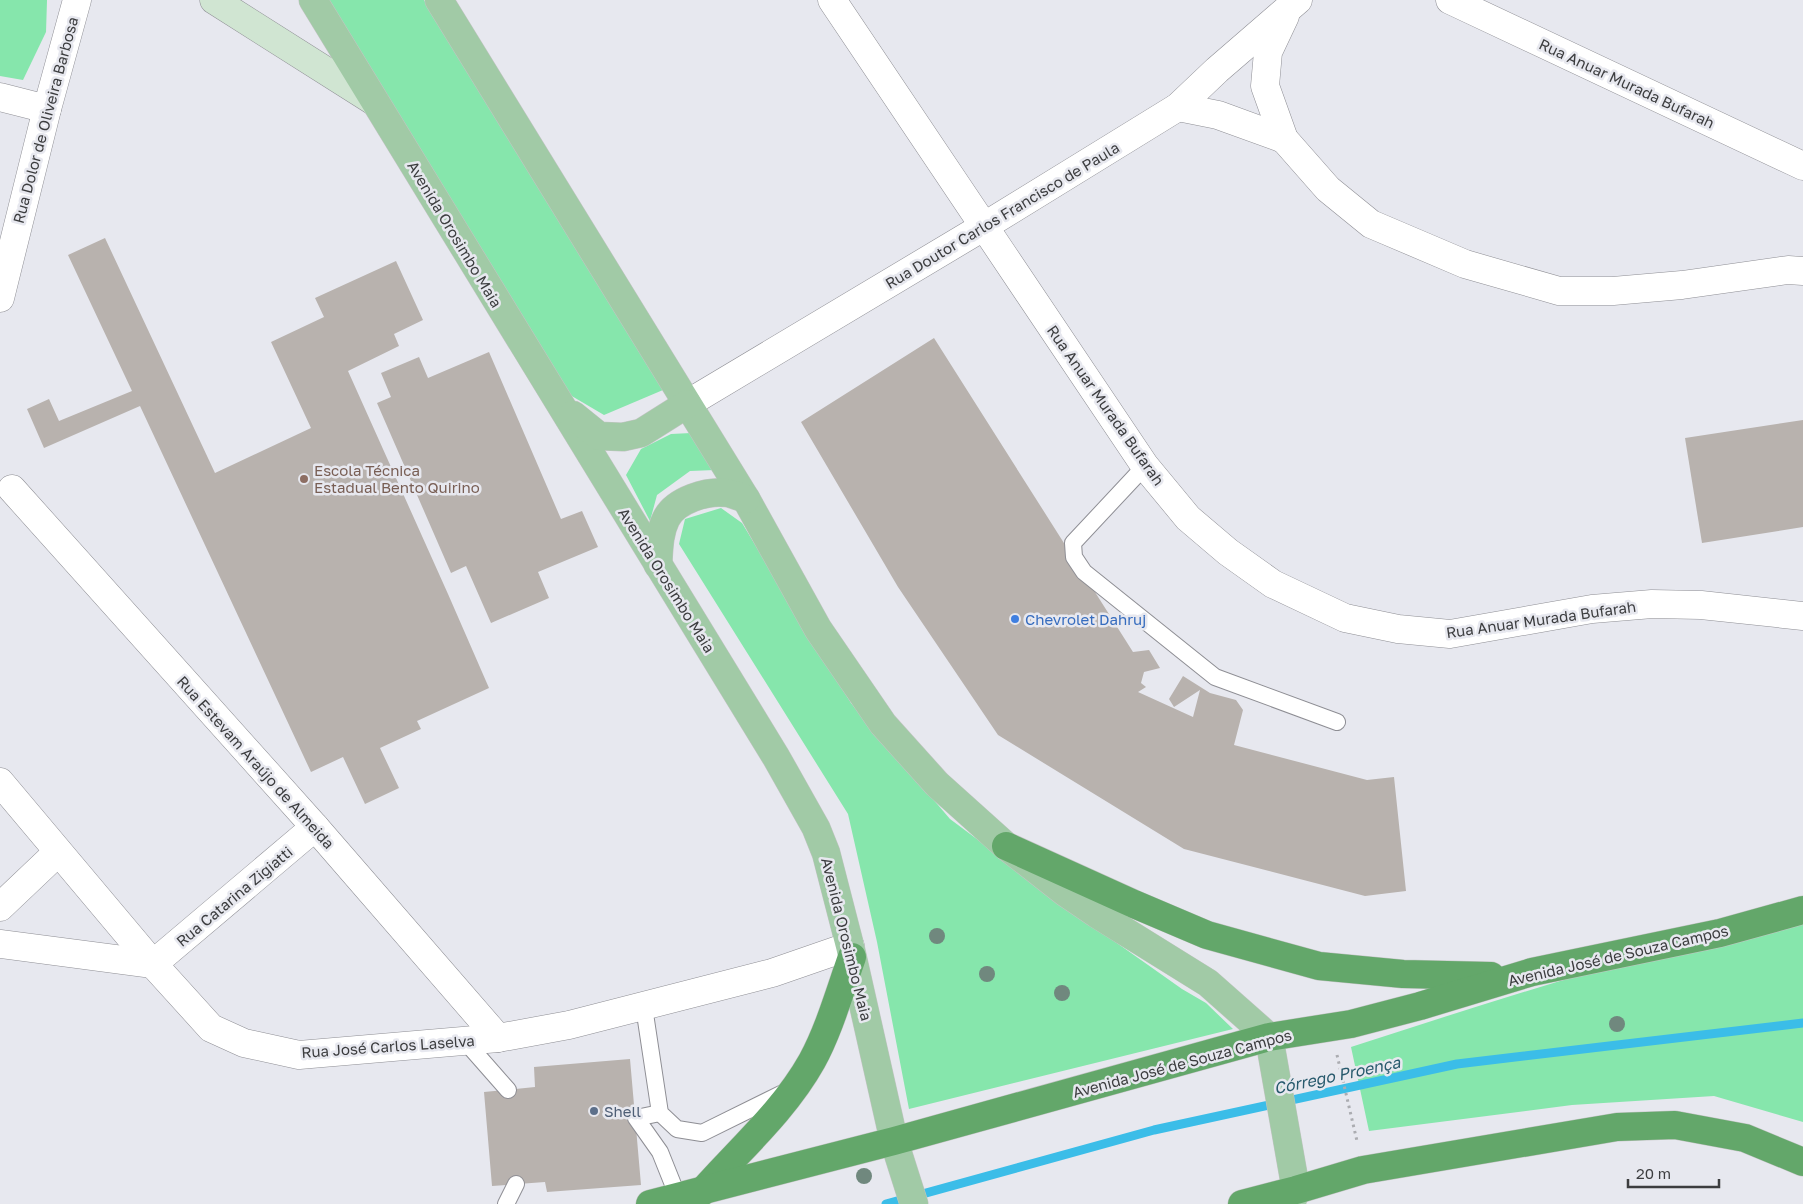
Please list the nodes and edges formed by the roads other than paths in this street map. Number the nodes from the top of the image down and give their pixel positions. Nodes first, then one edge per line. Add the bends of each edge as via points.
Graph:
1 (77, 0) edge
2 (214, 0) edge
3 (313, 0) edge
4 (439, 0) edge
5 (832, 0) edge
6 (1450, 0) edge
7 (1293, 4) edge
8 (0, 97) edge
9 (375, 102) junction
10 (1178, 108) junction
11 (47, 109) junction
12 (1284, 139) junction
13 (1803, 166) edge
14 (984, 227) junction
15 (1803, 271) edge
16 (1, 286) edge
17 (558, 403) junction
18 (687, 404) junction
19 (1145, 466) junction
20 (4, 488) edge
21 (746, 499) junction
22 (658, 564) junction
23 (1803, 616) edge
24 (1337, 722) dead end
25 (0, 782) edge
26 (315, 827) junction
27 (1006, 846) junction
28 (58, 852) junction
29 (0, 907) edge
30 (1803, 910) edge
31 (0, 944) edge
32 (851, 952) junction
33 (153, 964) junction
34 (1532, 972) junction
35 (644, 1006) junction
36 (1269, 1037) junction
37 (498, 1038) junction
38 (464, 1040) junction
39 (796, 1087) junction
40 (508, 1090) dead end
41 (660, 1113) junction
42 (897, 1152) junction
43 (1803, 1162) edge
44 (516, 1184) dead end
45 (690, 1194) junction
46 (1294, 1197) edge
47 (506, 1204) edge
48 (650, 1204) edge
49 (914, 1204) edge
50 (1242, 1204) edge

1 - 11 street, Rua Dolor de Oliveira Barbosa
2 - 9 street
3 - 9 main road, Avenida Orosimbo Maia
4 - 18 main road
5 - 14 street, Rua Anuar Murada Bufarah
6 - 13 street, Rua Anuar Murada Bufarah
7 - 10 street, Rua Doutor Carlos Francisco de Paula
7 - 12 street via 1268,52 1265,86
8 - 11 street
9 - 17 main road, Avenida Orosimbo Maia
10 - 12 street via 1218,115
10 - 14 street, Rua Doutor Carlos Francisco de Paula
11 - 16 street, Rua Dolor de Oliveira Barbosa
12 - 15 street via 1328,189 1371,224 1465,264 1559,291 1613,291 1788,270
14 - 18 street, Rua Doutor Carlos Francisco de Paula
14 - 19 street, Rua Anuar Murada Bufarah
17 - 18 main road via 599,436 623,437 641,432
17 - 22 main road, Avenida Orosimbo Maia
18 - 21 main road
19 - 23 street, Rua Anuar Murada Bufarah via 1188,518 1228,552 1273,584 1345,618 1450,634 1592,609 1652,604 1701,605
19 - 24 lane via 1073,543 1074,557 1084,572 1215,677
20 - 26 street, Rua Estevam Araújo de Almeida
21 - 22 main road via 715,493 694,496 679,505 667,517 659,539
21 - 27 main road via 818,629 883,724 937,784
22 - 32 main road, Avenida Orosimbo Maia via 816,828 826,853
25 - 28 street, Rua José Carlos Laselva
26 - 33 street, Rua Catarina Zigiatti
26 - 37 street, Rua Estevam Araújo de Almeida
27 - 34 highway via 1207,935 1319,966 1403,974 1480,976
27 - 36 main road via 1081,903 1208,983
28 - 29 street
28 - 33 street, Rua José Carlos Laselva
30 - 34 highway, Avenida José de Souza Campos via 1720,933
31 - 33 street
32 - 35 street, Rua José Carlos Laselva
32 - 39 highway via 813,1060
32 - 42 main road, Avenida Orosimbo Maia
33 - 38 street, Rua José Carlos Laselva via 211,1028 244,1043 299,1055
34 - 36 highway, Avenida José de Souza Campos via 1420,1006 1331,1027
35 - 37 street, Rua José Carlos Laselva via 569,1025
35 - 41 lane
36 - 42 highway, Avenida José de Souza Campos
36 - 46 main road
37 - 38 street, Rua José Carlos Laselva
38 - 40 lane
39 - 41 lane via 702,1133 677,1129
39 - 45 highway via 770,1120
41 - 45 lane via 636,1118
42 - 45 highway, Avenida José de Souza Campos
42 - 49 main road, Avenida Orosimbo Maia
43 - 46 highway via 1745,1138 1675,1125 1617,1127 1363,1170
44 - 47 lane
45 - 48 highway, Avenida José de Souza Campos
46 - 50 highway

